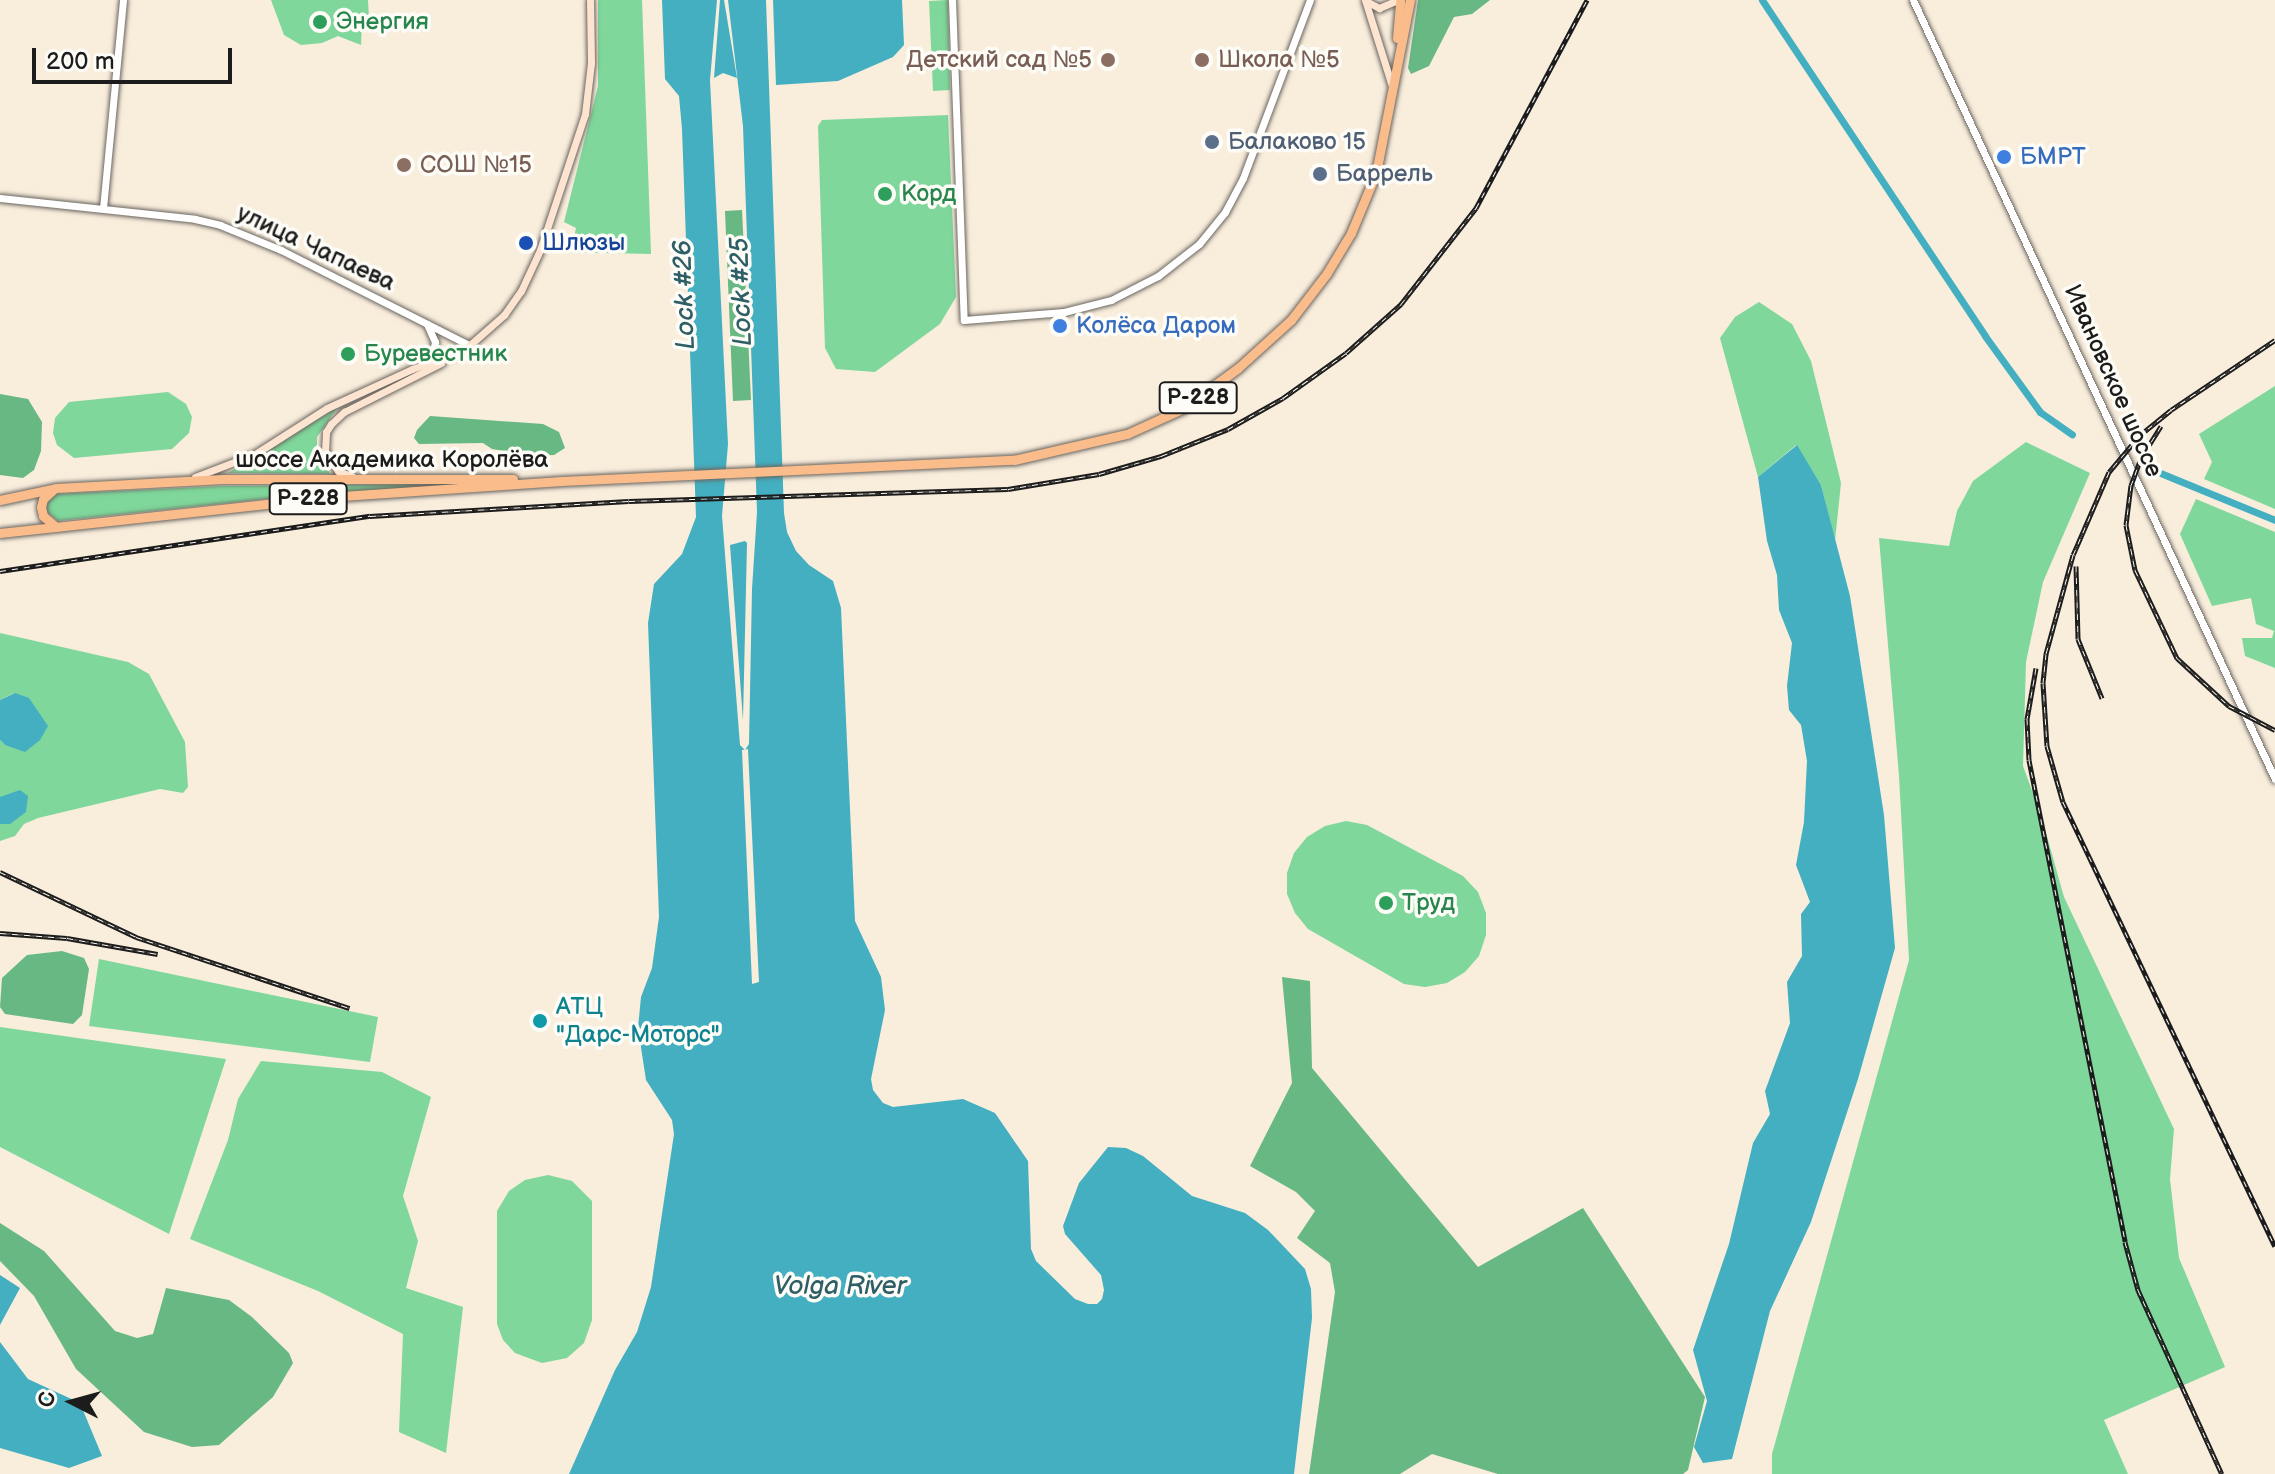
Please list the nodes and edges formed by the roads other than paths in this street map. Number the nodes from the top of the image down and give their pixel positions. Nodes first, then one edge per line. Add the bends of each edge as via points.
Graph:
1 (123, 0) edge
2 (590, 0) edge
3 (952, 0) edge
4 (1310, 0) edge
5 (1366, 0) edge
6 (1913, 0) edge
7 (1405, 1) edge
8 (1393, 89) junction
9 (0, 198) edge
10 (103, 208) junction
11 (426, 322) junction
12 (471, 346) junction
13 (450, 358) junction
14 (430, 363) junction
15 (360, 479) junction
16 (169, 481) junction
17 (561, 481) junction
18 (56, 488) junction
19 (0, 500) edge
20 (56, 527) junction
21 (0, 533) edge
22 (2275, 779) edge

1 - 10 street
2 - 12 main road via 589,88 564,185 521,291
3 - 4 street via 964,320 1064,312 1111,300 1158,276 1199,244 1243,178
5 - 7 main road via 1379,8
5 - 8 main road
6 - 22 street, Ивановское шоссе
7 - 8 highway, Р-228
8 - 17 highway, Р-228 via 1376,173 1338,257 1291,320 1211,389 1156,422 1065,451 987,462
9 - 10 street, улица Чапаева
10 - 11 street, улица Чапаева via 220,225
11 - 12 street, улица Чапаева
11 - 14 street via 435,342
12 - 13 main road
13 - 14 main road
13 - 15 main road via 344,412 331,424 325,439 327,459 338,471
14 - 16 main road via 327,408 235,465
15 - 16 highway, шоссе Академика Королёва / Р-228
15 - 17 highway, шоссе Академика Королёва / Р-228
16 - 18 highway, шоссе Академика Королёва / Р-228
17 - 20 highway, шоссе Академика Королёва / Р-228 via 292,500
18 - 19 highway, шоссе Академика Королёва / Р-228
18 - 20 highway via 41,507
20 - 21 highway, шоссе Академика Королёва / Р-228

